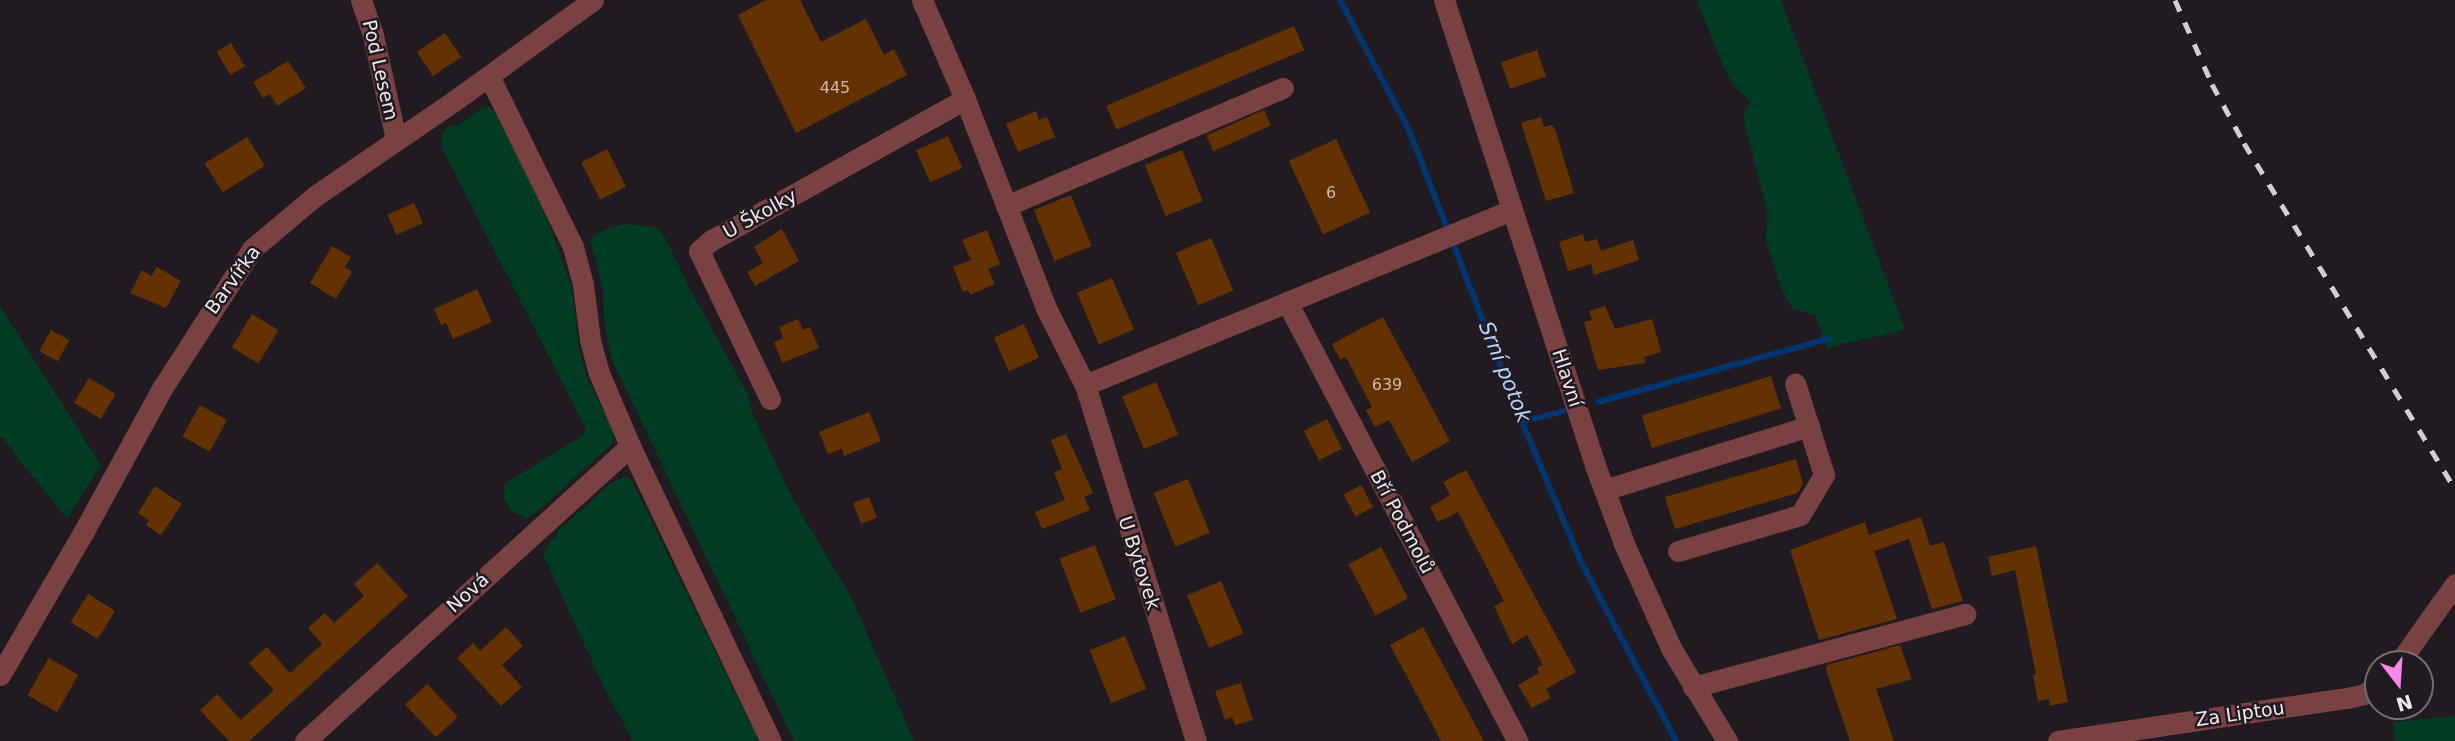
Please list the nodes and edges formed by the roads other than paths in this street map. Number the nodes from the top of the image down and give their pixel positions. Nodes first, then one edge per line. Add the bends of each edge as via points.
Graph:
1 (361, 0) edge
2 (593, 0) edge
3 (922, 0) edge
4 (1444, 0) edge
5 (489, 76) junction
6 (1283, 88) dead end
7 (965, 99) junction
8 (396, 140) junction
9 (1006, 206) junction
10 (1512, 210) junction
11 (1287, 302) junction
12 (1796, 383) dead end
13 (1085, 385) junction
14 (770, 399) dead end
15 (1809, 426) junction
16 (630, 446) junction
17 (1604, 490) junction
18 (1678, 551) dead end
19 (2455, 584) edge
20 (1965, 614) dead end
21 (7, 649) edge
22 (2408, 650) edge
23 (0, 675) edge
24 (1693, 687) junction
25 (2364, 694) edge
26 (305, 741) edge
27 (771, 741) edge
28 (1196, 741) edge
29 (1517, 741) edge
30 (1727, 741) edge
31 (2058, 741) edge

1 - 8 street, Pod Lesem
2 - 5 street, Barvířka
3 - 7 street
4 - 10 street, Hlavní
5 - 8 street, Barvířka
5 - 16 street via 573,247 596,362
6 - 9 street
7 - 9 street
7 - 14 street, U Školky via 699,251
8 - 21 street, Barvířka via 315,196 252,249 163,387 84,531
9 - 13 street via 1047,310
10 - 11 street
10 - 17 street, Hlavní
11 - 13 street
11 - 29 street, Bří Podmolů
12 - 15 street
13 - 28 street, U Bytovek
15 - 17 street
15 - 18 street via 1824,475 1800,514
16 - 26 street, Nová
16 - 27 street
17 - 24 street, Hlavní via 1648,604
19 - 22 street
20 - 24 street
21 - 23 street, Barvířka
24 - 30 street, Hlavní
25 - 31 street, Za Liptou

